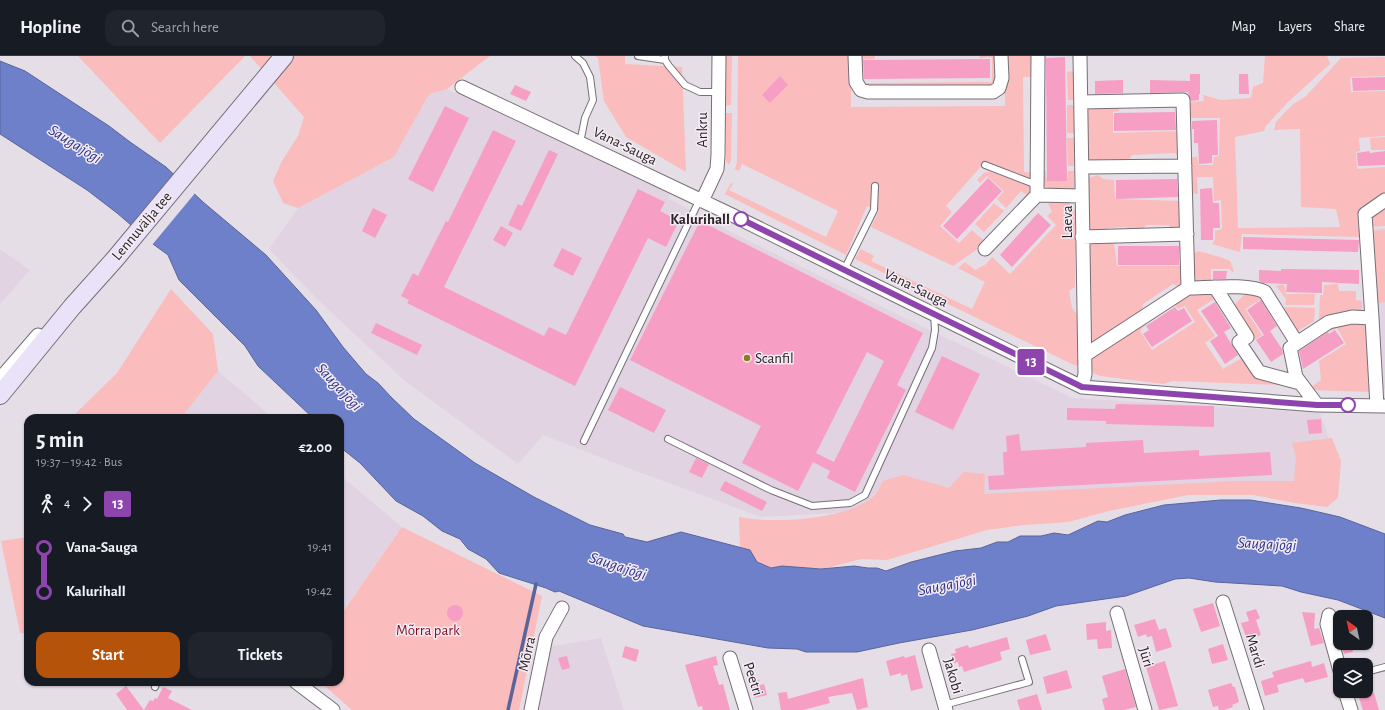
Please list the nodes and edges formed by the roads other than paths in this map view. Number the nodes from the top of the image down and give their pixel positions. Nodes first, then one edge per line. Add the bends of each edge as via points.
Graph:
1 (284, 56) edge
2 (575, 56) edge
3 (638, 56) edge
4 (719, 56) edge
5 (855, 56) edge
6 (1001, 56) edge
7 (1038, 56) edge
8 (1080, 56) edge
9 (665, 58) edge
10 (462, 87) dead end
11 (718, 92) junction
12 (1081, 102) junction
13 (580, 143) junction
14 (985, 165) dead end
15 (1185, 166) junction
16 (1082, 167) junction
17 (876, 186) dead end
18 (1037, 190) junction
19 (1082, 196) junction
20 (1385, 200) edge
21 (702, 201) junction
22 (1187, 234) junction
23 (1082, 237) junction
24 (985, 249) dead end
25 (844, 270) junction
26 (1188, 288) junction
27 (1215, 288) junction
28 (72, 307) junction
29 (934, 314) junction
30 (1372, 318) junction
31 (1297, 343) junction
32 (1085, 355) junction
33 (0, 379) edge
34 (1300, 383) junction
35 (1082, 387) junction
36 (0, 395) edge
37 (1317, 405) junction
38 (1381, 406) edge
39 (668, 439) dead end
40 (584, 441) dead end
41 (1223, 602) dead end
42 (562, 608) dead end
43 (1117, 613) dead end
44 (1329, 615) dead end
45 (929, 650) dead end
46 (730, 658) dead end
47 (1336, 658) edge
48 (1022, 659) dead end
49 (1385, 666) edge
50 (1373, 670) edge
51 (301, 686) edge
52 (1348, 698) edge
53 (945, 707) edge
54 (333, 710) edge
55 (531, 710) edge
56 (746, 710) edge
57 (1145, 710) edge
58 (1257, 710) edge
59 (1351, 710) edge

1 - 28 main road, Lennuvälja tee
2 - 13 lane via 584,63 590,77 594,100 585,118
3 - 9 lane
4 - 11 street, Ankru
5 - 6 street via 856,82 860,90 868,92 993,92 999,88 1002,78
7 - 18 street
8 - 12 street, Laeva
9 - 11 lane via 685,85 700,92
10 - 13 street, Vana-Sauga
11 - 21 street, Ankru via 717,169
12 - 15 street via 1183,100
12 - 16 street, Laeva
13 - 21 street, Vana-Sauga
14 - 18 lane
15 - 16 street
15 - 22 street
16 - 19 street, Laeva
17 - 25 lane via 874,210
18 - 19 street
18 - 24 street
19 - 23 street, Laeva
20 - 30 street via 1365,214
21 - 25 street, Vana-Sauga
21 - 40 lane via 697,205
22 - 23 street
22 - 26 street
23 - 32 street, Laeva
25 - 29 street, Vana-Sauga
26 - 27 street
26 - 32 street
27 - 31 street via 1260,289
27 - 34 street via 1247,337 1239,342 1259,372
28 - 33 street via 42,331
28 - 36 main road, Lennuvälja tee
29 - 35 street, Vana-Sauga
29 - 39 lane via 932,348 865,495 850,503 812,506 772,490
30 - 31 street via 1352,317 1329,322
30 - 38 street
31 - 34 street via 1290,348 1296,377
32 - 35 street, Laeva
34 - 37 street
35 - 37 street, Vana-Sauga
37 - 38 street, Vana-Sauga
41 - 58 street, Mardi
42 - 55 street, Mõrra via 546,637
43 - 57 street, Jüri
44 - 47 street via 1327,624
45 - 53 street, Jakobi
46 - 56 street, Peetri
48 - 53 lane via 1029,682
49 - 50 lane
51 - 54 street
52 - 59 street

